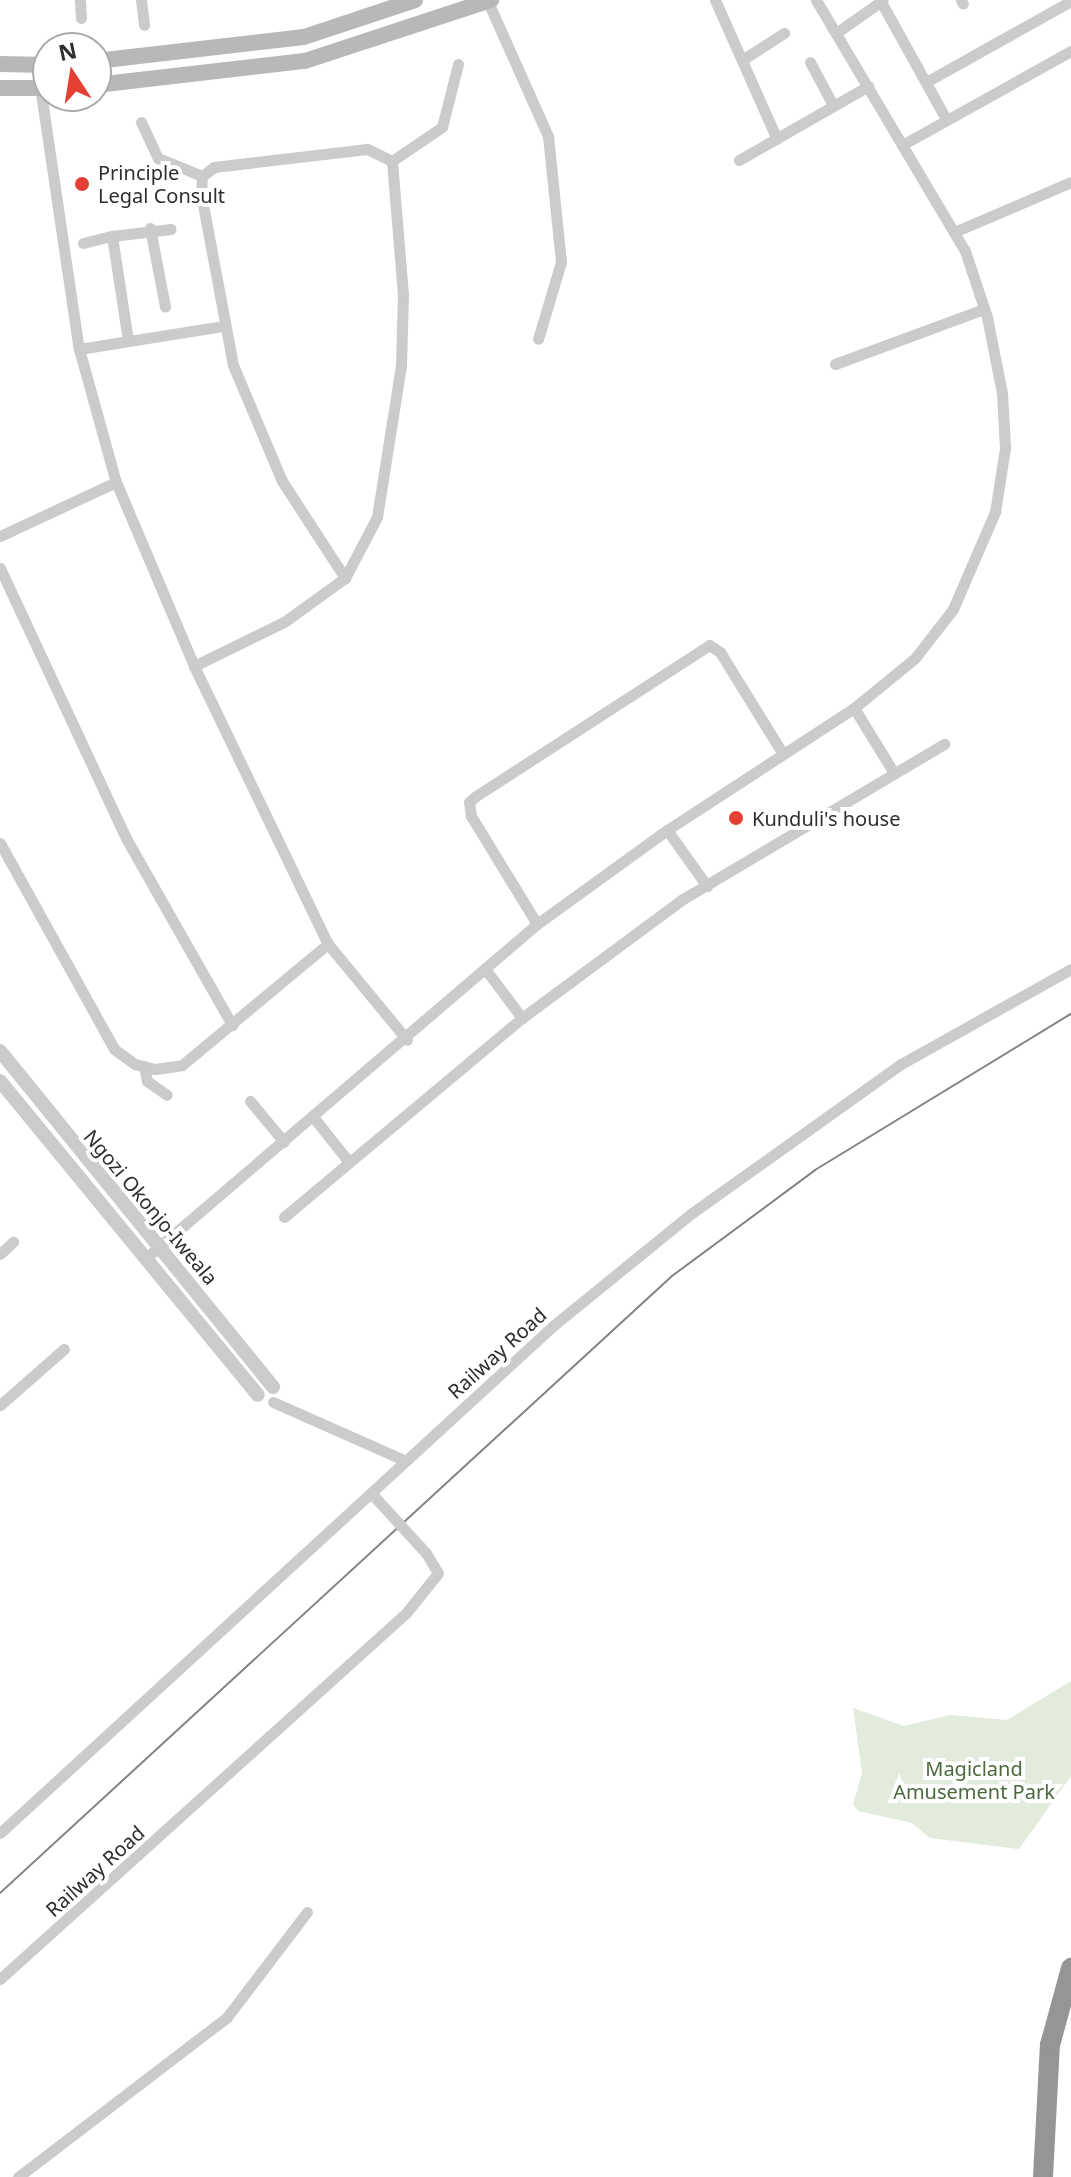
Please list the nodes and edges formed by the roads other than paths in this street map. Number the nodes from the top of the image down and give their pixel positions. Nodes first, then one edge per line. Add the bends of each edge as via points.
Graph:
1 (80, 0) edge
2 (141, 0) edge
3 (415, 0) edge
4 (715, 0) edge
5 (816, 0) edge
6 (881, 0) edge
7 (490, 1) edge
8 (1070, 4) edge
9 (457, 6) edge
10 (81, 18) dead end
11 (144, 25) dead end
12 (784, 33) dead end
13 (836, 33) junction
14 (1071, 51) edge
15 (112, 59) edge
16 (742, 60) junction
17 (810, 62) dead end
18 (0, 64) edge
19 (458, 64) dead end
20 (32, 65) edge
21 (926, 82) junction
22 (112, 83) edge
23 (868, 86) junction
24 (0, 88) edge
25 (32, 88) edge
26 (833, 105) junction
27 (46, 112) edge
28 (946, 119) junction
29 (141, 122) dead end
30 (777, 139) junction
31 (902, 145) junction
32 (739, 160) dead end
33 (392, 161) junction
34 (202, 176) junction
35 (1071, 182) edge
36 (150, 228) junction
37 (171, 229) dead end
38 (954, 232) junction
39 (112, 236) junction
40 (83, 243) dead end
41 (165, 307) dead end
42 (984, 309) junction
43 (222, 326) junction
44 (538, 339) dead end
45 (128, 341) junction
46 (79, 349) junction
47 (835, 364) dead end
48 (116, 482) junction
49 (0, 536) edge
50 (0, 568) edge
51 (345, 578) junction
52 (194, 666) junction
53 (854, 708) junction
54 (944, 744) dead end
55 (783, 754) junction
56 (894, 773) junction
57 (667, 830) junction
58 (0, 843) edge
59 (707, 886) junction
60 (537, 924) junction
61 (328, 944) junction
62 (1071, 969) edge
63 (486, 970) junction
64 (522, 1018) junction
65 (232, 1025) junction
66 (407, 1040) junction
67 (0, 1051) edge
68 (144, 1066) junction
69 (0, 1081) edge
70 (167, 1095) dead end
71 (250, 1101) dead end
72 (314, 1118) junction
73 (284, 1142) junction
74 (349, 1162) junction
75 (284, 1217) dead end
76 (13, 1242) dead end
77 (159, 1246) junction
78 (0, 1254) edge
79 (147, 1257) junction
80 (64, 1349) dead end
81 (273, 1394) junction
82 (258, 1395) joint
83 (0, 1405) edge
84 (406, 1461) junction
85 (371, 1493) junction
86 (0, 1833) edge
87 (307, 1912) dead end
88 (1071, 1968) edge
89 (0, 1979) edge
90 (18, 2177) edge
91 (1043, 2177) edge

1 - 10 street
2 - 11 street
3 - 15 main road via 304,37
4 - 16 street
5 - 13 street
6 - 13 street
6 - 21 street
7 - 9 main road
7 - 44 street via 548,136 561,262
8 - 21 street
9 - 22 main road via 305,61
12 - 16 street
13 - 23 street
14 - 28 street
16 - 30 street
17 - 26 street
18 - 20 main road
19 - 33 street via 442,127
21 - 28 street
23 - 26 street
23 - 31 street
24 - 25 main road
26 - 30 street
27 - 46 street
28 - 31 street
29 - 34 street via 158,158
30 - 32 street
31 - 38 street
33 - 34 street via 367,149 214,167
33 - 51 street via 403,295 399,388 377,517
34 - 43 street
35 - 38 street
36 - 37 street
36 - 39 street
36 - 41 street
38 - 42 street
39 - 40 street
39 - 45 street
42 - 47 street
42 - 53 street via 1002,393 1005,448 995,512 953,609 915,658
43 - 45 street
43 - 51 street via 255,424 282,481
45 - 46 street
46 - 48 street
48 - 49 street
48 - 52 street
50 - 65 street via 127,840
51 - 52 street via 284,622
52 - 61 street
53 - 55 street
53 - 56 street
54 - 56 street
55 - 57 street
55 - 60 street via 720,652 709,645 476,796 469,802 471,816
56 - 59 street
57 - 59 street
57 - 60 street
58 - 68 street via 114,1049
59 - 64 street
60 - 63 street
61 - 65 street
61 - 66 street
62 - 84 street, Railway Road via 901,1064 692,1213 554,1325
63 - 64 street
63 - 66 street
64 - 74 street
65 - 68 street via 182,1065
66 - 72 street
67 - 77 street, Ngozi Okonjo-Iweala
68 - 70 street via 147,1081
69 - 79 street, Ngozi Okonjo-Iweala
71 - 73 street
72 - 73 street
72 - 74 street
73 - 77 street
74 - 75 street
76 - 78 street
77 - 79 street
77 - 81 street, Ngozi Okonjo-Iweala
79 - 82 street, Ngozi Okonjo-Iweala
80 - 83 street
81 - 82 street
81 - 84 street
84 - 85 street, Railway Road
85 - 86 street, Railway Road
85 - 89 street, Railway Road, bridge via 438,1573 406,1613
87 - 90 street via 227,2017
88 - 91 highway via 1050,2045

